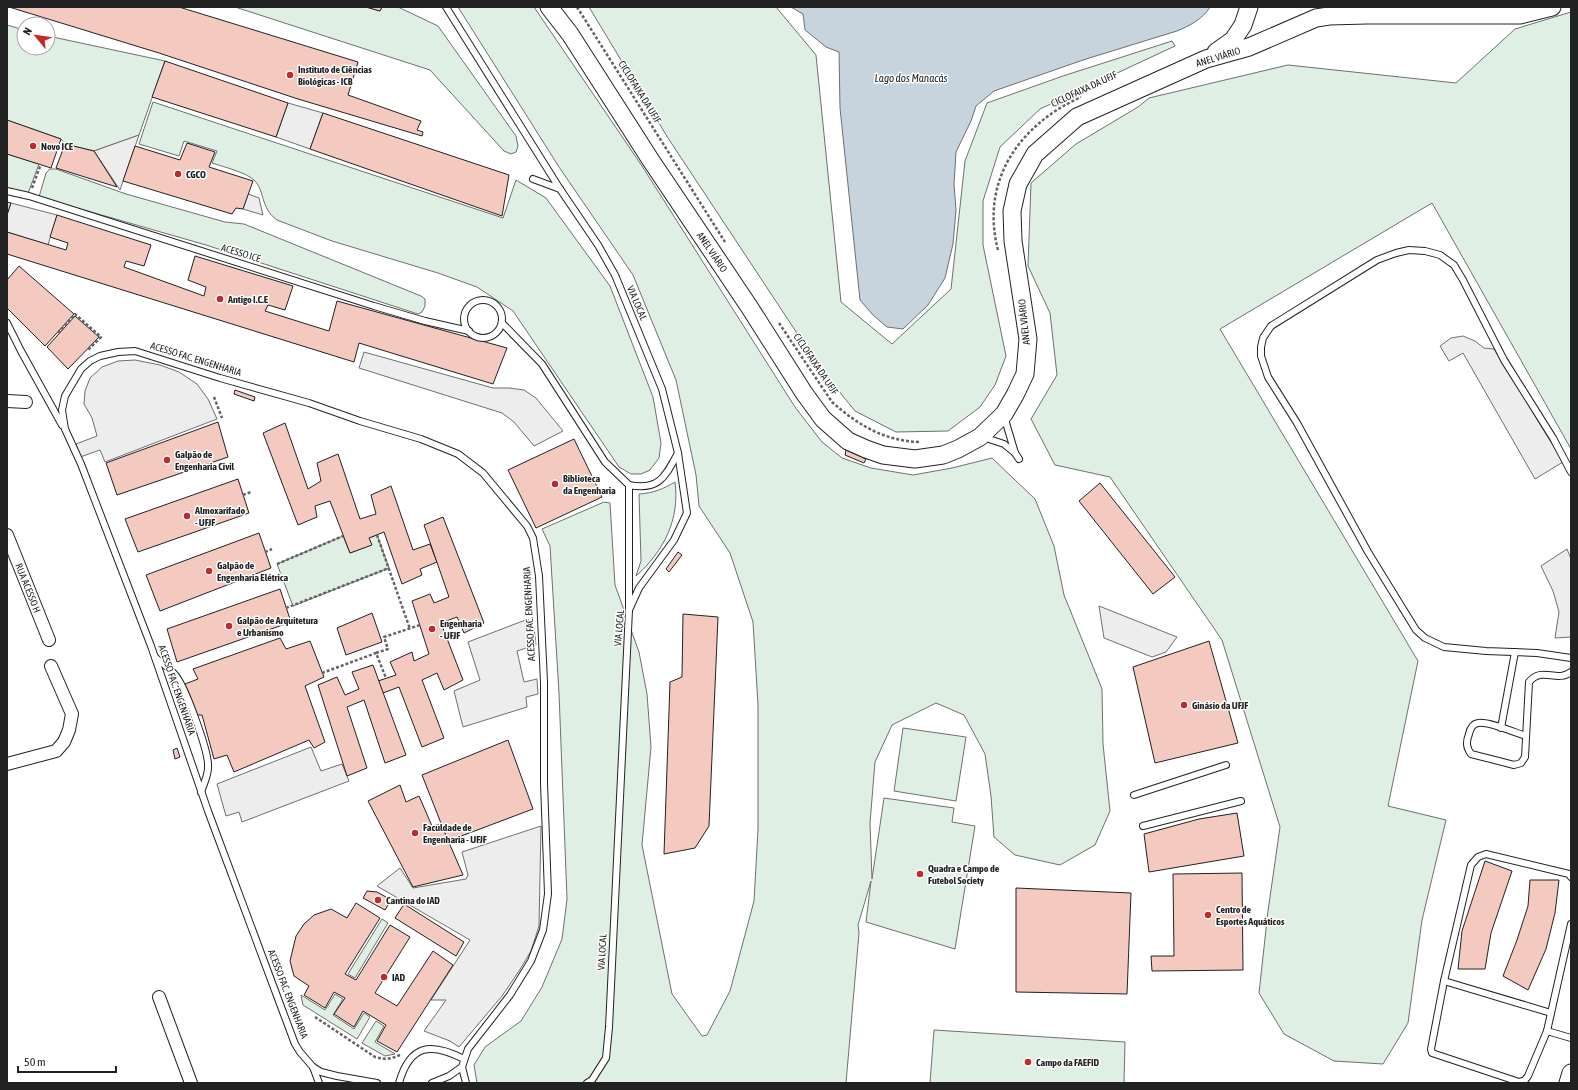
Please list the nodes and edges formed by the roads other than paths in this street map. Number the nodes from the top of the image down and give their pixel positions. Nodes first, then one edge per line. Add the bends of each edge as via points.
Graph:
1 (446, 7) edge
2 (549, 7) edge
3 (1249, 7) edge
4 (1552, 7) edge
5 (1206, 59) junction
6 (533, 179) dead end
7 (560, 189) junction
8 (7, 191) edge
9 (7, 323) edge
10 (502, 323) junction
11 (469, 331) junction
12 (7, 401) edge
13 (26, 402) dead end
14 (1004, 414) junction
15 (65, 429) junction
16 (980, 437) junction
17 (1016, 453) junction
18 (678, 454) junction
19 (1019, 459) dead end
20 (1571, 472) edge
21 (629, 485) junction
22 (7, 535) edge
23 (629, 610) junction
24 (50, 640) dead end
25 (1515, 652) junction
26 (155, 657) junction
27 (1571, 658) edge
28 (51, 666) dead end
29 (1571, 672) edge
30 (1501, 728) junction
31 (1526, 736) junction
32 (7, 764) edge
33 (1226, 766) dead end
34 (201, 792) junction
35 (1134, 795) dead end
36 (1241, 801) dead end
37 (1143, 826) dead end
38 (1571, 877) edge
39 (1571, 924) edge
40 (1444, 981) junction
41 (159, 997) dead end
42 (1551, 1013) junction
43 (1547, 1031) junction
44 (1571, 1038) edge
45 (464, 1059) junction
46 (313, 1067) junction
47 (462, 1067) junction
48 (1571, 1073) edge
49 (190, 1083) edge
50 (319, 1083) edge
51 (377, 1083) edge
52 (399, 1083) edge
53 (432, 1083) edge
54 (466, 1083) edge
55 (587, 1083) edge
56 (1568, 1083) edge

1 - 7 lane, VIA LOCAL
2 - 16 main road, ANEL VIÁRIO via 570,34 823,419 848,441 866,450 915,459 943,455
3 - 5 main road via 1243,25 1233,40
4 - 5 main road, ANEL VIÁRIO via 1520,15 1329,16 1316,18 1249,47
5 - 14 main road, ANEL VIÁRIO via 1077,117 1035,154 1018,184 1012,211 1013,242 1028,339 1025,374
6 - 7 lane
7 - 18 lane, VIA LOCAL via 615,275 662,389
8 - 11 lane, ACESSO ICE via 374,306
9 - 15 lane
10 - 11 lane via 496,333 485,338 474,336
10 - 11 lane via 501,312 497,306 487,300 481,300 470,305 467,310 464,321
10 - 21 lane via 542,364 605,462
12 - 13 street
14 - 16 main road, ANEL VIÁRIO
14 - 17 lane
15 - 26 lane, ACESSO FAC. ENGENHARIA via 81,464
15 - 45 lane, ACESSO FAC. ENGENHARIA via 62,410 65,396 81,369 100,356 135,351 220,378 309,402 458,454 483,473 527,526 533,538 539,576 548,894 543,930 531,961 510,995 468,1049
16 - 17 lane via 1004,444
17 - 19 lane
18 - 21 lane via 664,478 656,484 648,487
18 - 23 lane, VIA LOCAL via 687,513 674,540 639,588
20 - 25 lane via 1553,438 1504,360 1454,265 1440,255 1409,250 1378,260 1271,326 1263,338 1261,356 1268,377 1297,423 1368,552 1416,630 1444,647
21 - 23 lane
22 - 24 street, RUA ACESSO H
23 - 55 lane, VIA LOCAL via 609,1027 606,1058 592,1080
25 - 27 lane
25 - 30 lane
26 - 34 lane, ACESSO FAC. ENGENHARIA
26 - 34 lane via 176,676 184,689 207,754 208,766
28 - 32 street via 72,714 64,742 56,751
29 - 31 lane via 1560,676 1541,674 1534,676 1529,682
30 - 31 lane
30 - 31 lane via 1477,723 1471,727 1466,742 1467,749 1471,754 1514,765 1521,763 1525,757
33 - 35 lane
34 - 46 lane, ACESSO FAC. ENGENHARIA via 295,1044
36 - 37 lane
38 - 40 lane via 1569,874 1486,854 1478,857 1471,865
39 - 42 lane
40 - 42 lane
40 - 43 lane via 1432,1049 1435,1055 1519,1082 1528,1076
41 - 49 street
42 - 43 lane
43 - 44 lane
45 - 47 lane, ACESSO FAC. ENGENHARIA
45 - 52 lane via 440,1048 428,1048 407,1063
46 - 50 lane
46 - 51 lane, ACESSO FAC. ENGENHARIA via 321,1072
47 - 53 lane
47 - 54 lane
48 - 56 main road

